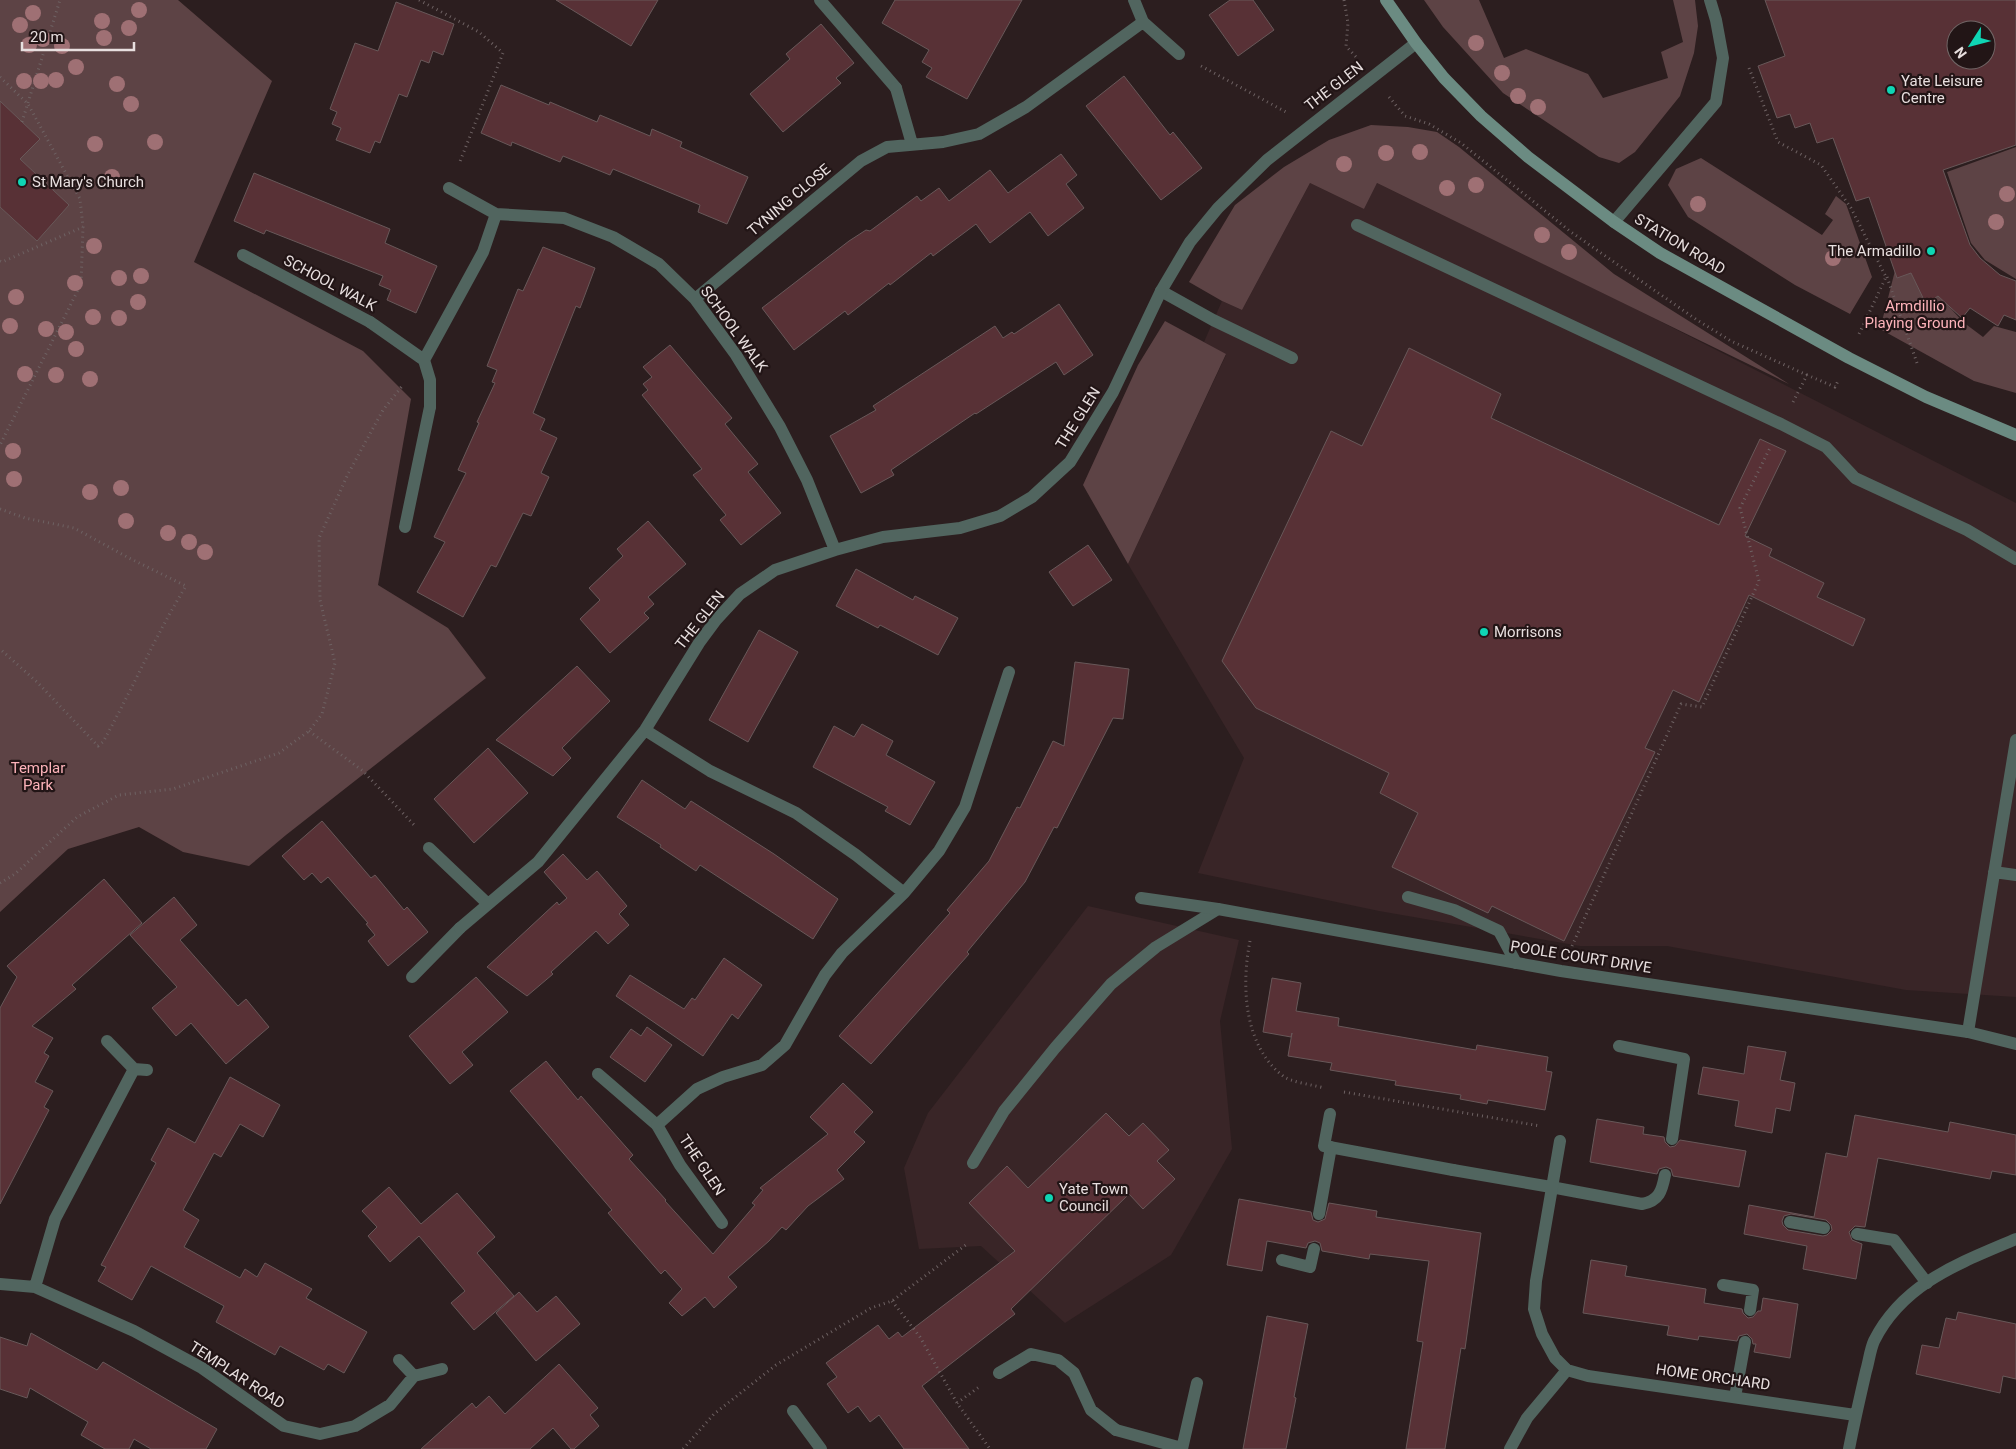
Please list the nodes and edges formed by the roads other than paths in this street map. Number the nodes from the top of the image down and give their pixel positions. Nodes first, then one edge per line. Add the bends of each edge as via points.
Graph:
1 (820, 0) edge
2 (1134, 0) edge
3 (1386, 0) edge
4 (1710, 0) edge
5 (1143, 22) junction
6 (1416, 43) junction
7 (1179, 54) road end
8 (912, 144) junction
9 (449, 188) road end
10 (496, 214) junction
11 (1614, 222) junction
12 (1357, 225) dead end
13 (243, 256) dead end
14 (1161, 291) junction
15 (695, 299) junction
16 (1292, 358) dead end
17 (424, 360) junction
18 (2016, 434) edge
19 (405, 527) dead end
20 (834, 550) junction
21 (2016, 558) edge
22 (1009, 672) dead end
23 (645, 730) junction
24 (2016, 740) edge
25 (429, 848) road end
26 (1994, 872) junction
27 (2016, 875) edge
28 (904, 893) junction
29 (1408, 897) dead end
30 (1141, 898) dead end
31 (488, 904) junction
32 (1218, 909) junction
33 (1516, 963) junction
34 (412, 977) dead end
35 (1968, 1032) junction
36 (107, 1041) dead end
37 (2016, 1044) edge
38 (1619, 1046) dead end
39 (134, 1069) junction
40 (147, 1070) dead end
41 (598, 1074) dead end
42 (1330, 1114) dead end
43 (658, 1125) junction
44 (1672, 1139) dead end
45 (1560, 1141) road end
46 (1331, 1148) junction
47 (973, 1162) dead end
48 (1666, 1175) dead end
49 (1551, 1186) junction
50 (1319, 1214) dead end
51 (1790, 1222) dead end
52 (722, 1223) dead end
53 (1824, 1228) dead end
54 (1857, 1234) dead end
55 (2016, 1239) edge
56 (1314, 1249) dead end
57 (1282, 1260) dead end
58 (1927, 1282) junction
59 (0, 1284) edge
60 (1723, 1285) dead end
61 (35, 1287) junction
62 (1750, 1310) dead end
63 (1745, 1342) dead end
64 (399, 1360) dead end
65 (442, 1369) dead end
66 (1567, 1370) junction
67 (999, 1373) dead end
68 (414, 1376) junction
69 (1197, 1383) dead end
70 (1735, 1397) junction
71 (793, 1411) dead end
72 (1855, 1415) junction
73 (821, 1449) edge
74 (1182, 1449) edge
75 (1510, 1449) edge
76 (1849, 1449) edge

1 - 8 street via 896,88
2 - 5 street
3 - 6 main road, STATION ROAD
4 - 11 street via 1723,58 1716,102
5 - 7 street
5 - 8 street, TYNING CLOSE via 1026,107 979,134 943,142
6 - 11 main road, STATION ROAD via 1481,116 1528,157
6 - 14 street, THE GLEN via 1267,160 1218,208 1190,242
8 - 15 street, TYNING CLOSE via 887,148 861,161
9 - 10 street, SCHOOL WALK
10 - 15 street, SCHOOL WALK via 564,218 613,237 659,264
10 - 17 street via 483,252
11 - 18 main road, STATION ROAD via 1660,253 1849,358 1926,397
12 - 21 street via 1781,424 1826,447 1855,478 1967,530
13 - 17 street, SCHOOL WALK via 370,322
14 - 16 street
14 - 20 street, THE GLEN via 1113,392 1070,462 1032,497 1000,516 960,528 883,537
15 - 20 street, SCHOOL WALK via 736,356 780,427 807,480
17 - 19 street via 430,380 430,407
20 - 23 street, THE GLEN via 775,570 740,594 699,643
22 - 28 street via 965,808 939,851
23 - 28 street via 710,771 796,814
23 - 31 street, THE GLEN via 538,862
24 - 26 street
25 - 31 street
26 - 27 street
26 - 35 street
28 - 43 street via 842,953 825,975 785,1045 762,1065 696,1089
29 - 33 street via 1454,910 1499,931
30 - 32 street, POOLE COURT DRIVE
31 - 34 street, THE GLEN
32 - 33 street, POOLE COURT DRIVE
32 - 47 street via 1156,947 1112,984 1004,1111
33 - 35 street, POOLE COURT DRIVE
35 - 37 street, POOLE COURT DRIVE
36 - 39 street
38 - 44 street via 1684,1059
39 - 40 street
39 - 61 street via 55,1219
41 - 43 street, THE GLEN
42 - 46 street via 1324,1146
43 - 52 street, THE GLEN via 680,1165
45 - 49 street
46 - 49 street
46 - 50 street
48 - 49 street via 1659,1197 1642,1204
49 - 66 street via 1534,1309 1542,1334 1555,1358
51 - 53 street
54 - 58 street via 1894,1240
55 - 58 street via 1958,1264
56 - 57 street via 1310,1267
58 - 72 street via 1893,1310 1873,1343
59 - 61 street, TEMPLAR ROAD
60 - 62 street via 1753,1290
61 - 68 street, TEMPLAR ROAD via 134,1331 202,1368 284,1426 320,1434 355,1426 390,1406
63 - 70 street
64 - 68 street
65 - 68 street
66 - 70 street, HOME ORCHARD via 1588,1376
66 - 75 street via 1527,1418
67 - 74 street via 1031,1354 1058,1360 1074,1373 1091,1410 1116,1430
69 - 74 street
70 - 72 street, HOME ORCHARD
71 - 73 street
72 - 76 street

